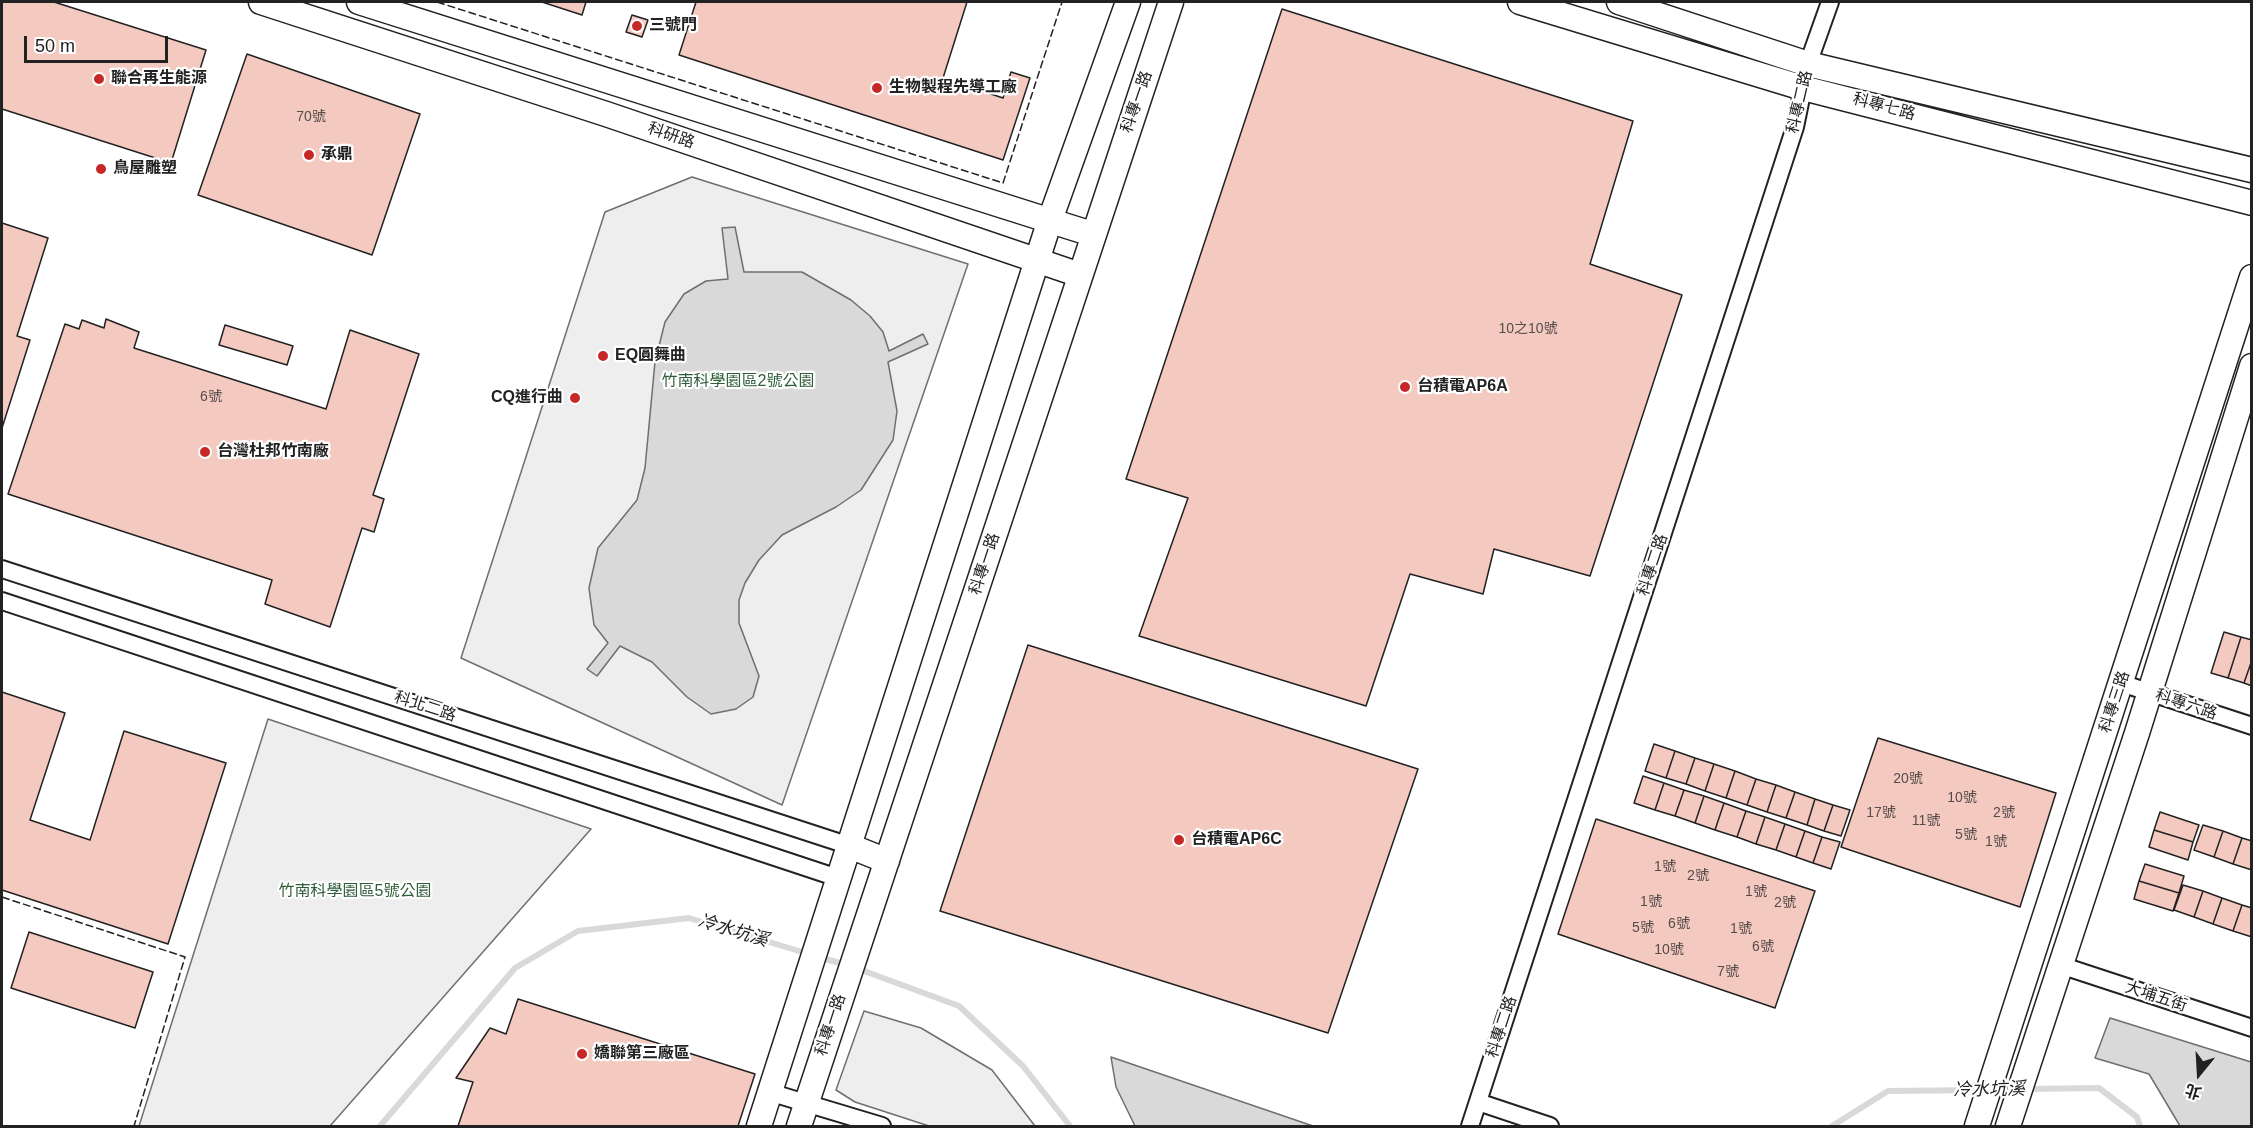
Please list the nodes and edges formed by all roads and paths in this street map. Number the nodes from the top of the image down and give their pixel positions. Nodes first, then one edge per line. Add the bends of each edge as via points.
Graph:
1 (261, 2) edge
2 (359, 2) edge
3 (1128, 2) edge
4 (1171, 2) edge
5 (1520, 2) edge
6 (1619, 2) edge
7 (1830, 2) edge
8 (1808, 64) junction
9 (1803, 88) junction
10 (2252, 171) edge
11 (2252, 203) edge
12 (1050, 220) junction
13 (1092, 234) junction
14 (1037, 262) junction
15 (1080, 275) junction
16 (2252, 278) edge
17 (2252, 366) edge
18 (2, 569) edge
19 (2, 600) edge
20 (2121, 683) junction
21 (2149, 693) junction
22 (2252, 726) edge
23 (848, 846) junction
24 (887, 861) junction
25 (838, 878) junction
26 (876, 892) junction
27 (2060, 965) junction
28 (2252, 1028) edge
29 (770, 1092) junction
30 (1478, 1102) junction
31 (802, 1115) edge
32 (2010, 1121) edge
33 (1979, 1122) edge
34 (759, 1126) edge
35 (882, 1126) edge
36 (1470, 1126) edge
37 (1550, 1126) edge

1 - 14 street, 科研路 via 616,117
2 - 12 street, 科研路
3 - 12 street
4 - 13 street, 科專一路
5 - 9 street, 科專七路
6 - 8 street, 科專七路
7 - 8 street, 科專二路
8 - 9 street, 科專二路
8 - 10 street, 科專七路
9 - 11 street, 科專七路
9 - 30 street, 科專二路 via 1795,127
12 - 13 street, 科研路
12 - 14 street
13 - 15 street, 科專一路
14 - 15 street, 科研路
14 - 23 street
15 - 24 street, 科專一路
16 - 20 street, 科專三路
17 - 21 street, 科專三路
18 - 23 street, 科北二路
19 - 25 street, 科北二路
20 - 21 street, 科專六路
20 - 33 street, 科專三路
21 - 22 street, 科專六路
21 - 27 street, 科專三路
23 - 24 street
23 - 25 street
24 - 26 street, 科專一路
25 - 26 street
25 - 29 street
26 - 31 street, 科專一路
27 - 28 street, 大埔五街
27 - 32 street, 科專三路
29 - 31 street
29 - 34 street
30 - 36 street, 科專二路
30 - 37 street
31 - 35 street

